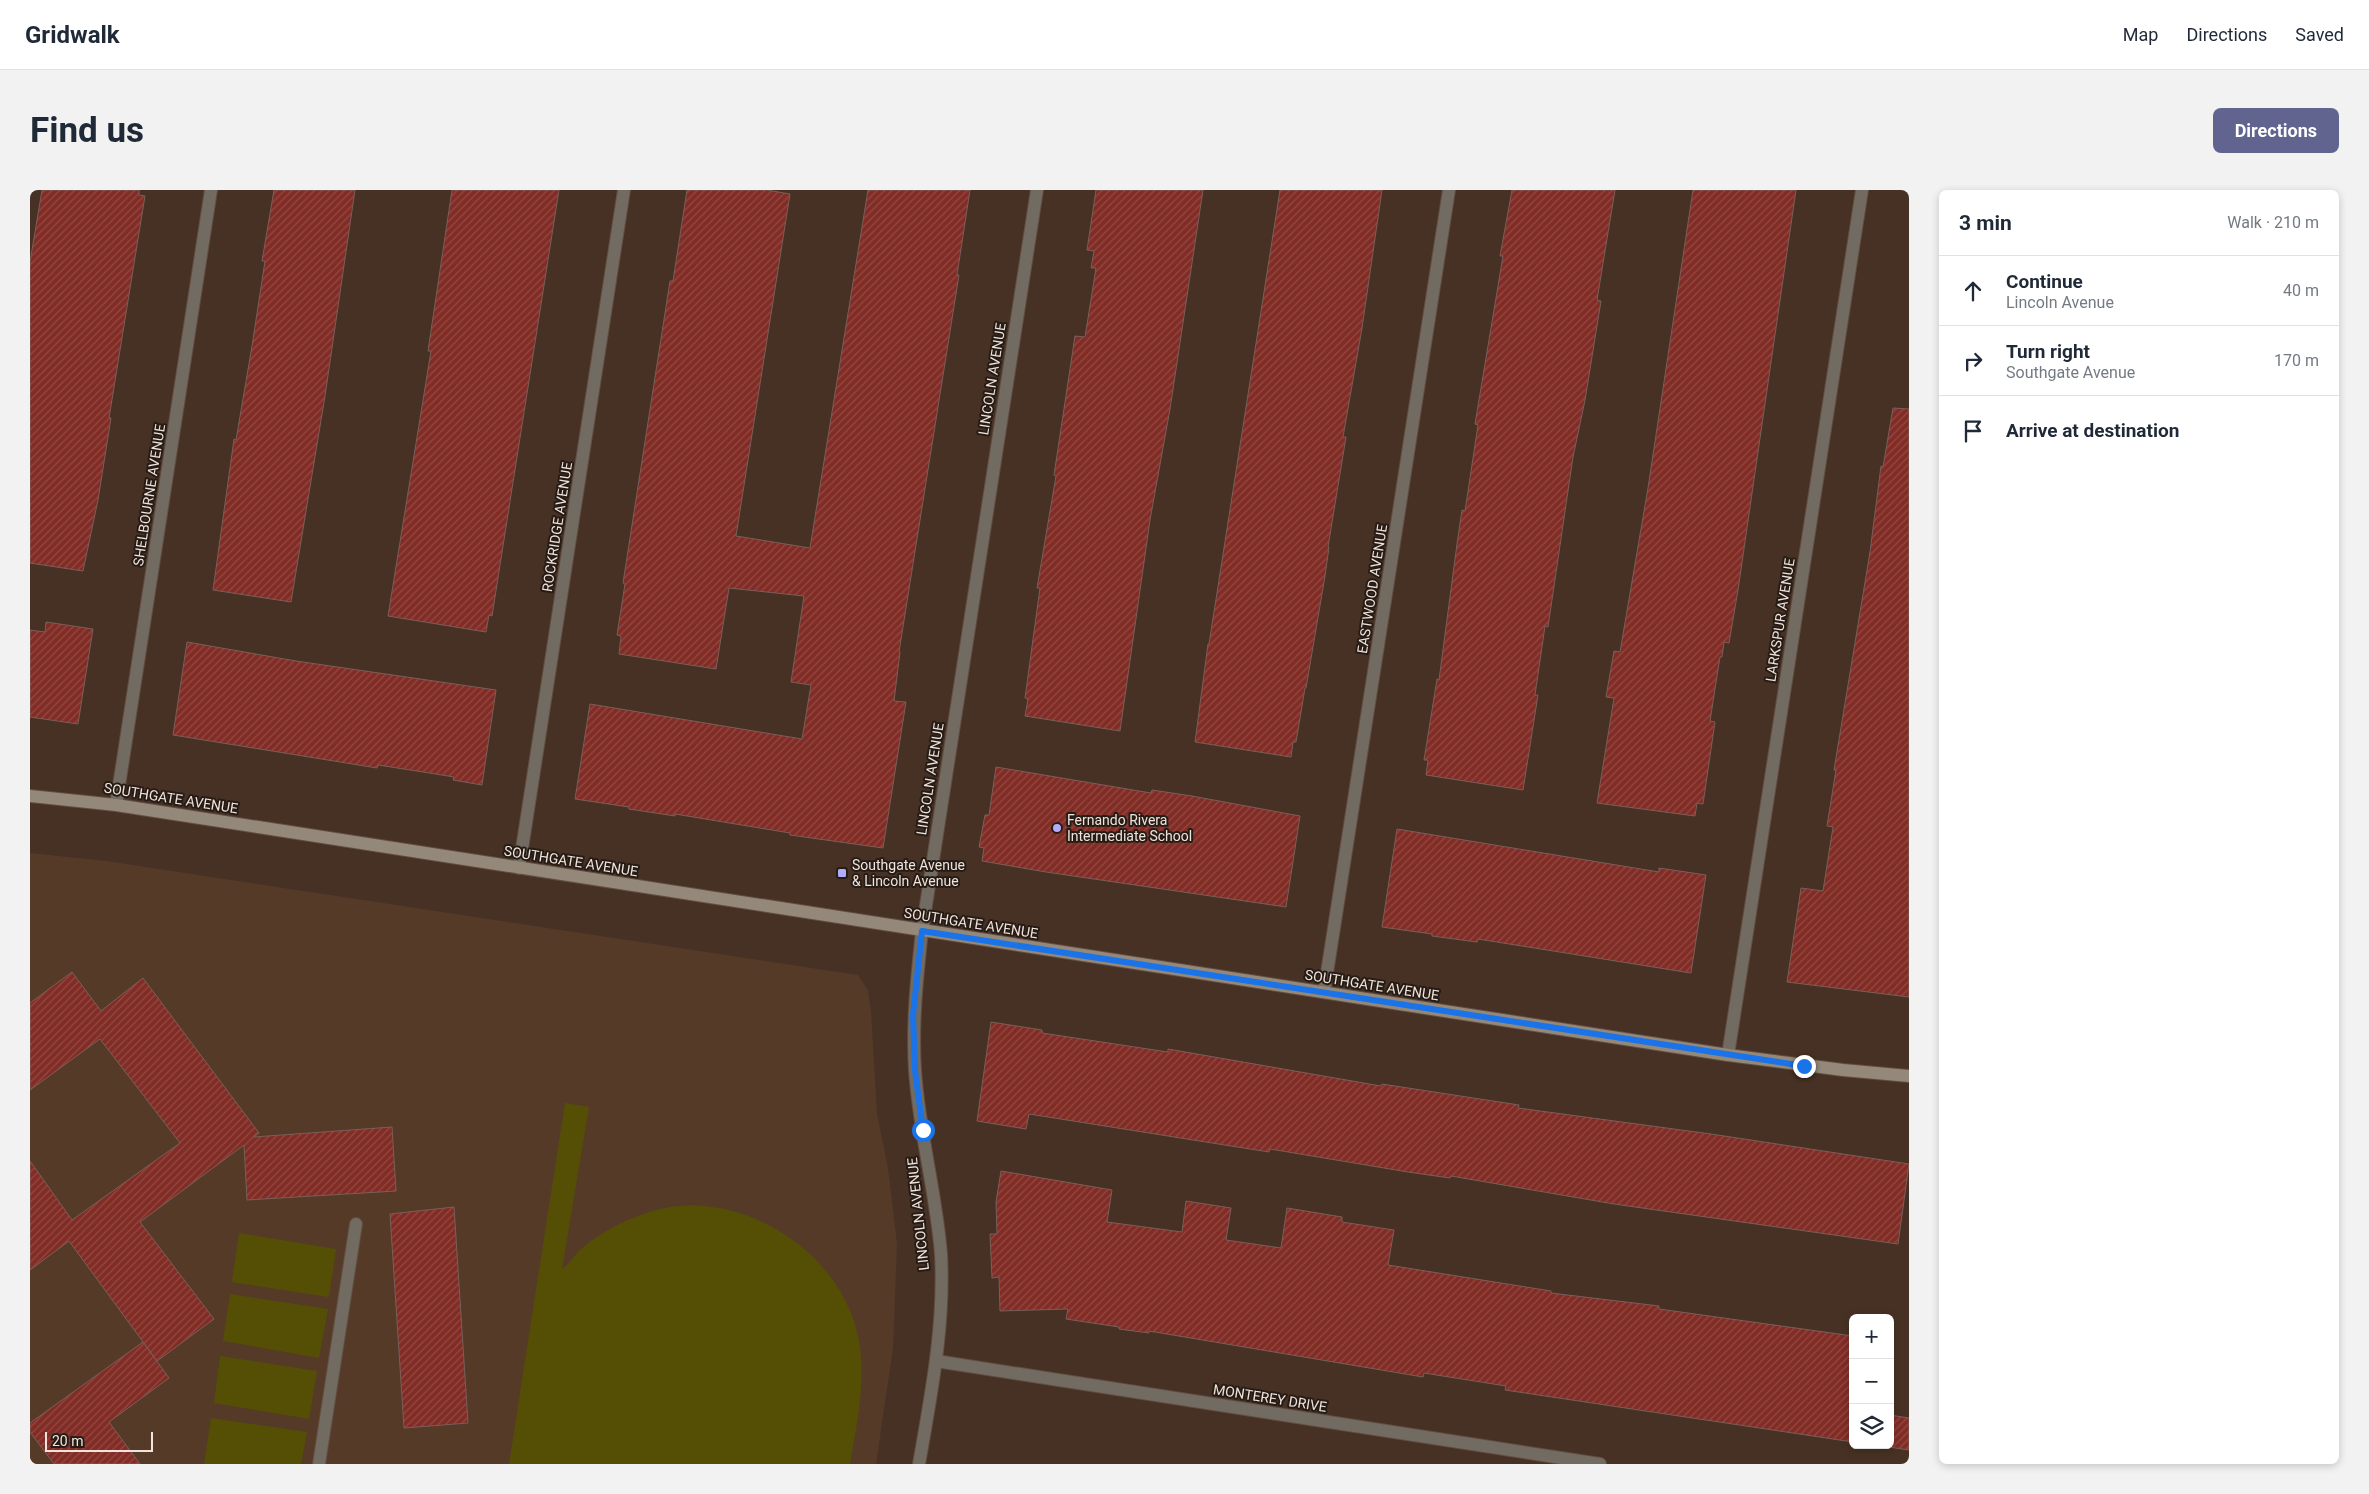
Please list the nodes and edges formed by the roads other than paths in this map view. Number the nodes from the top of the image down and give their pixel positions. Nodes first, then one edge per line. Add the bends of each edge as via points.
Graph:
1 (211, 190) edge
2 (624, 190) edge
3 (1037, 190) edge
4 (1449, 190) edge
5 (1862, 190) edge
6 (30, 796) edge
7 (116, 805) junction
8 (519, 868) junction
9 (922, 931) junction
10 (1324, 992) junction
11 (1728, 1055) junction
12 (1909, 1076) edge
13 (356, 1224) dead end
14 (936, 1361) junction
15 (319, 1464) edge
16 (920, 1464) edge
17 (1600, 1464) edge

1 - 7 street, SHELBOURNE AVENUE
2 - 8 street, ROCKRIDGE AVENUE
3 - 9 street, LINCOLN AVENUE
4 - 10 street, EASTWOOD AVENUE
5 - 11 street, LARKSPUR AVENUE
6 - 7 street, SOUTHGATE AVENUE
7 - 8 street, SOUTHGATE AVENUE
8 - 9 street, SOUTHGATE AVENUE
9 - 10 street, SOUTHGATE AVENUE
9 - 14 street, LINCOLN AVENUE via 914,1024 915,1071 941,1255
10 - 11 street, SOUTHGATE AVENUE
11 - 12 street, SOUTHGATE AVENUE
13 - 15 street
14 - 16 street, LINCOLN AVENUE
14 - 17 street, MONTEREY DRIVE

